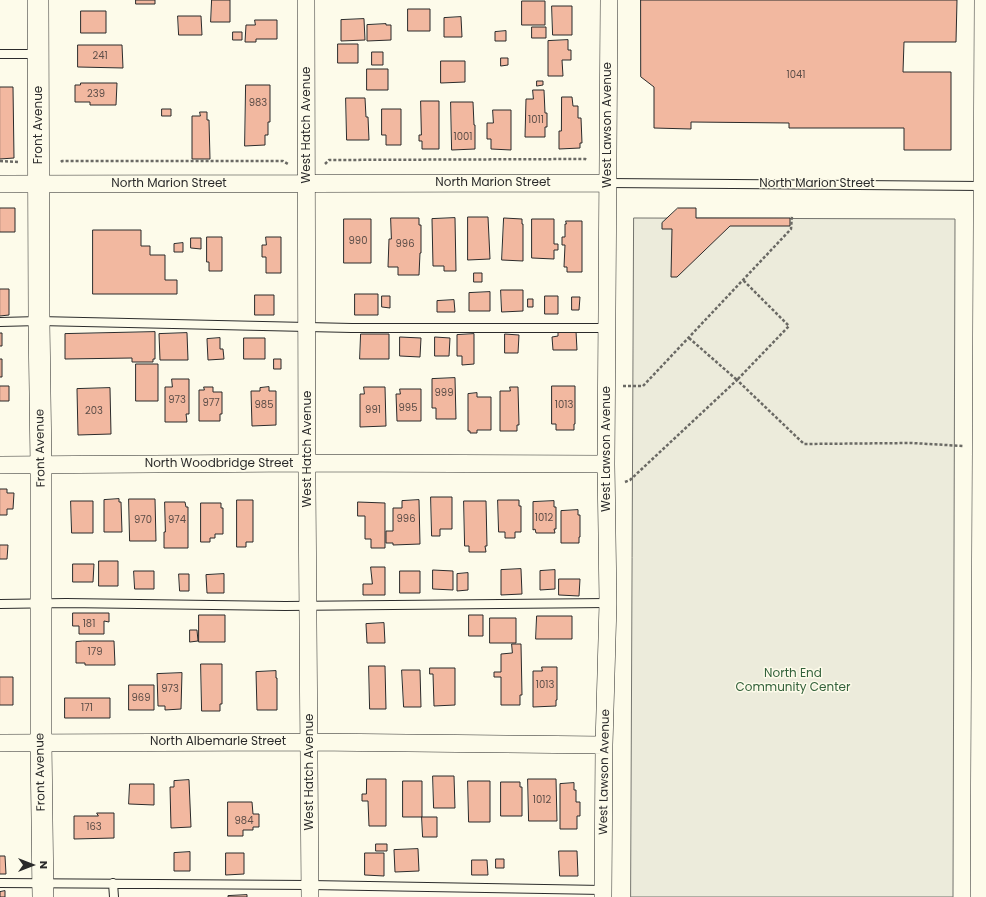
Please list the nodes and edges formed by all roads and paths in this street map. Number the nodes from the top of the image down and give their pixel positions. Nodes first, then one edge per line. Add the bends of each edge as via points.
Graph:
1 (38, 0) edge
2 (306, 0) edge
3 (609, 0) edge
4 (983, 0) edge
5 (985, 46) edge
6 (0, 54) edge
7 (38, 54) junction
8 (588, 160) dead end
9 (0, 161) edge
10 (18, 162) dead end
11 (61, 162) dead end
12 (289, 164) dead end
13 (325, 164) dead end
14 (608, 183) junction
15 (0, 184) edge
16 (39, 184) junction
17 (307, 184) junction
18 (984, 186) edge
19 (792, 215) dead end
20 (743, 280) junction
21 (39, 321) junction
22 (0, 322) edge
23 (308, 327) junction
24 (984, 327) edge
25 (607, 328) junction
26 (689, 338) junction
27 (737, 380) junction
28 (607, 385) junction
29 (965, 446) dead end
30 (307, 463) junction
31 (606, 464) junction
32 (0, 465) edge
33 (41, 465) junction
34 (983, 465) edge
35 (625, 482) dead end
36 (0, 604) edge
37 (41, 604) junction
38 (608, 604) junction
39 (309, 605) junction
40 (983, 605) edge
41 (41, 742) junction
42 (310, 742) junction
43 (0, 743) edge
44 (604, 746) junction
45 (983, 748) edge
46 (0, 883) edge
47 (114, 883) junction
48 (43, 890) edge
49 (981, 890) edge
50 (310, 891) edge
51 (603, 893) edge
52 (114, 897) edge

1 - 7 street, Front Avenue
2 - 17 street, West Hatch Avenue
3 - 14 street, West Lawson Avenue
4 - 5 street
5 - 18 street
6 - 7 lane
7 - 16 street, Front Avenue
8 - 13 path via 329,160
9 - 10 path
11 - 12 path via 283,161
14 - 17 street, North Marion Street
14 - 18 lane, North Marion Street
14 - 25 street, West Lawson Avenue
15 - 16 street, North Marion Street
16 - 17 street, North Marion Street
16 - 21 street, Front Avenue
17 - 23 street, West Hatch Avenue
18 - 24 street
19 - 20 path via 791,229
20 - 26 path
20 - 27 path via 789,326
21 - 22 lane
21 - 23 lane
21 - 33 street, Front Avenue
23 - 25 lane
23 - 30 street, West Hatch Avenue
24 - 34 street
25 - 28 street, West Lawson Avenue
26 - 27 path
26 - 28 path via 643,386
27 - 29 path via 804,444 912,443
27 - 35 path
28 - 31 street, West Lawson Avenue
30 - 31 street, North Woodbridge Street
30 - 33 street, North Woodbridge Street
30 - 39 street, West Hatch Avenue
31 - 38 street, West Lawson Avenue
32 - 33 street, North Woodbridge Street
33 - 37 street, Front Avenue
34 - 40 street
36 - 37 lane
37 - 39 lane
37 - 41 street, Front Avenue
38 - 39 lane
38 - 44 street, West Lawson Avenue
39 - 42 street, West Hatch Avenue
40 - 45 street
41 - 42 street, North Albemarle Street
41 - 43 street, North Albemarle Street
41 - 48 street, Front Avenue
42 - 44 street, North Albemarle Street
42 - 50 street, West Hatch Avenue
44 - 51 street, West Lawson Avenue
45 - 49 street
46 - 48 lane
47 - 48 lane
47 - 50 lane
47 - 52 lane
50 - 51 lane

